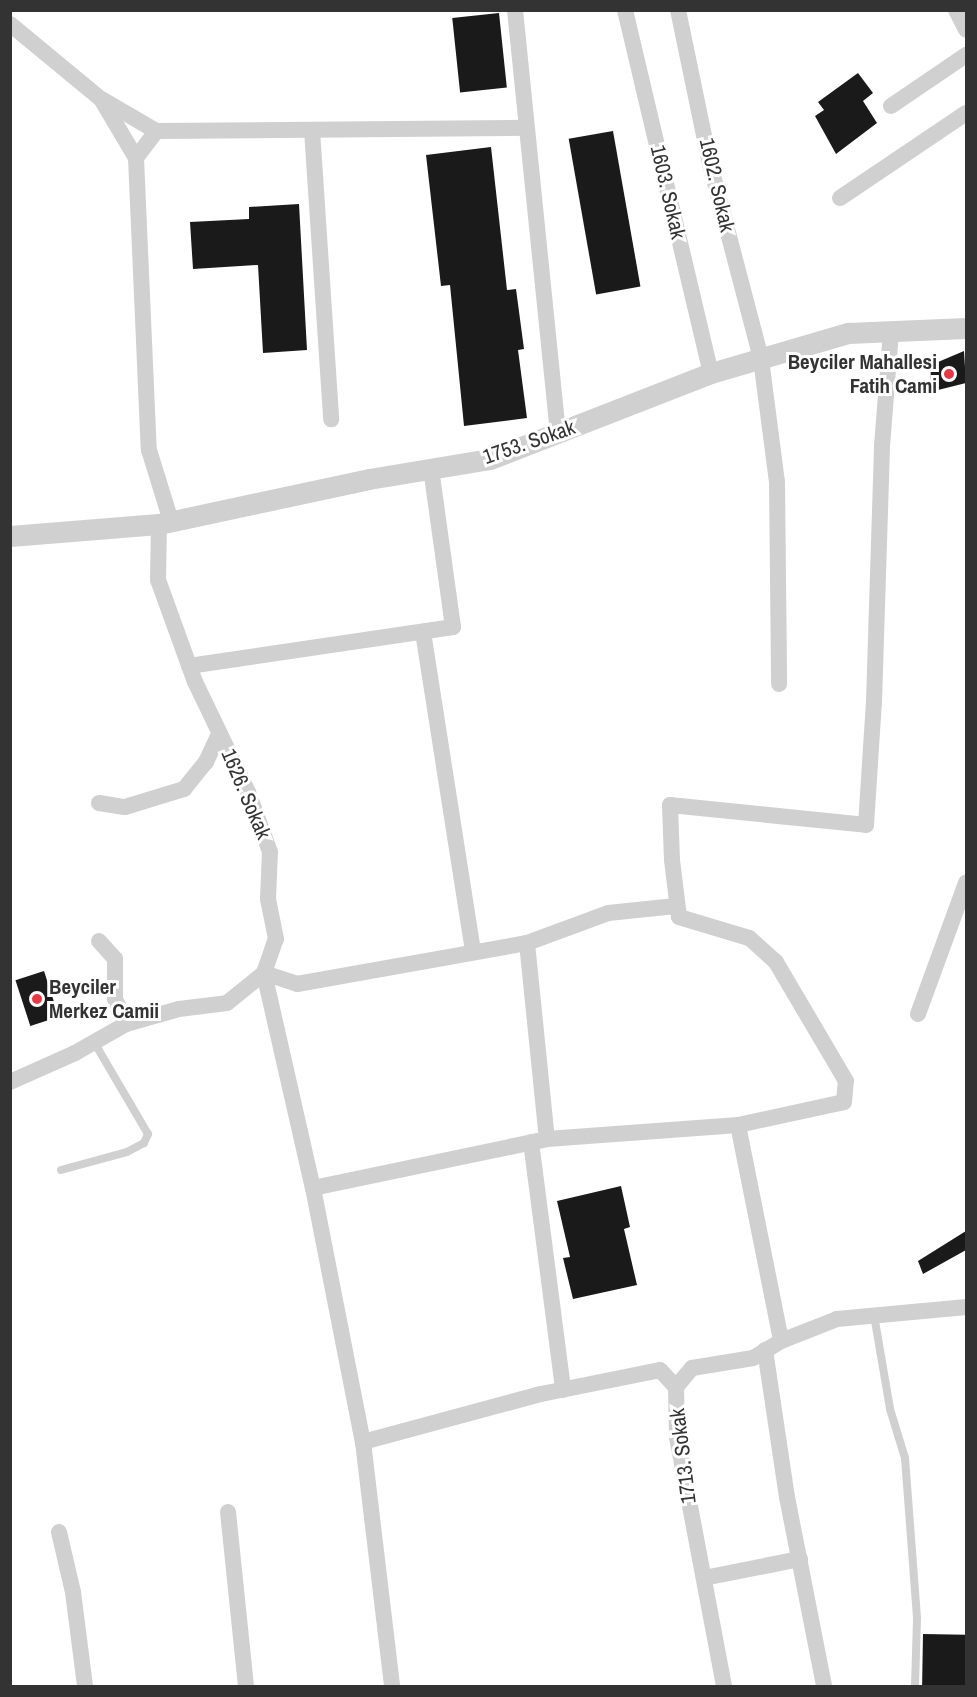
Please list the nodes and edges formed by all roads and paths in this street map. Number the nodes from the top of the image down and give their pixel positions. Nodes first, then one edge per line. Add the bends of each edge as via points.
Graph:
1 (19, 10) edge
2 (514, 10) edge
3 (625, 10) edge
4 (678, 10) edge
5 (956, 10) edge
6 (10, 22) edge
7 (966, 30) edge
8 (966, 55) edge
9 (101, 99) junction
10 (891, 106) dead end
11 (966, 113) edge
12 (525, 128) junction
13 (312, 130) junction
14 (156, 131) junction
15 (136, 158) junction
16 (840, 198) dead end
17 (966, 328) edge
18 (891, 332) junction
19 (760, 359) junction
20 (711, 373) junction
21 (331, 419) dead end
22 (558, 433) junction
23 (431, 468) junction
24 (165, 523) junction
25 (10, 536) edge
26 (423, 632) junction
27 (189, 666) junction
28 (779, 684) dead end
29 (219, 734) junction
30 (99, 803) dead end
31 (966, 883) edge
32 (676, 906) junction
33 (99, 941) dead end
34 (527, 943) junction
35 (473, 951) junction
36 (264, 973) junction
37 (918, 1014) dead end
38 (126, 1024) junction
39 (94, 1042) junction
40 (10, 1082) edge
41 (738, 1125) junction
42 (539, 1141) junction
43 (61, 1170) dead end
44 (313, 1188) junction
45 (966, 1307) edge
46 (874, 1315) junction
47 (781, 1341) junction
48 (765, 1350) junction
49 (676, 1387) junction
50 (563, 1390) junction
51 (363, 1442) junction
52 (228, 1512) dead end
53 (59, 1532) dead end
54 (800, 1559) junction
55 (704, 1578) junction
56 (85, 1686) edge
57 (246, 1686) edge
58 (392, 1686) edge
59 (724, 1686) edge
60 (824, 1686) edge
61 (915, 1686) edge

1 - 6 street
2 - 12 street
3 - 20 street, 1603. Sokak
4 - 19 street, 1602. Sokak via 710,164
5 - 7 street
6 - 9 street
8 - 10 street
9 - 14 street
9 - 15 street
11 - 16 street
12 - 13 street
12 - 22 street
13 - 14 street
13 - 21 street
14 - 15 street
15 - 24 street, 1626. Sokak via 149,450
17 - 18 street, 1753. Sokak
18 - 19 street, 1753. Sokak via 849,333
18 - 32 street via 882,446 866,825 670,805
19 - 20 street, 1753. Sokak
19 - 28 street, 1602. Sokak via 777,482
20 - 22 street, 1753. Sokak
22 - 23 street, 1753. Sokak via 490,459
23 - 24 street, 1753. Sokak
23 - 26 street via 453,627
24 - 25 street, 1753. Sokak
24 - 27 street, 1626. Sokak via 158,580
26 - 27 street
26 - 35 street
27 - 29 street, 1626. Sokak
29 - 30 street via 206,762 184,789 125,807
29 - 36 street, 1626. Sokak via 248,792 270,852 268,899 276,939
31 - 37 street
32 - 34 street via 608,914
32 - 41 street via 679,917 749,938 776,962 846,1080 844,1102
33 - 38 street via 115,959 115,999
34 - 35 street
34 - 42 street
35 - 36 street via 297,984
36 - 38 street via 227,1004 179,1009
36 - 44 street
38 - 39 street
39 - 40 street
39 - 43 lane via 148,1134 144,1143 127,1152
41 - 42 street
41 - 47 street
42 - 44 street
42 - 50 street
44 - 51 street
45 - 46 street, 1713. Sokak
46 - 47 street, 1713. Sokak via 837,1319
46 - 61 lane via 890,1409 905,1458 917,1619
47 - 48 street, 1713. Sokak
48 - 49 street, 1713. Sokak via 753,1358 692,1368
48 - 54 street
49 - 50 street via 660,1370
49 - 55 street, 1713. Sokak via 677,1437
50 - 51 street
51 - 58 street
52 - 57 street
53 - 56 street via 73,1592
54 - 55 street
54 - 60 street
55 - 59 street, 1713. Sokak

